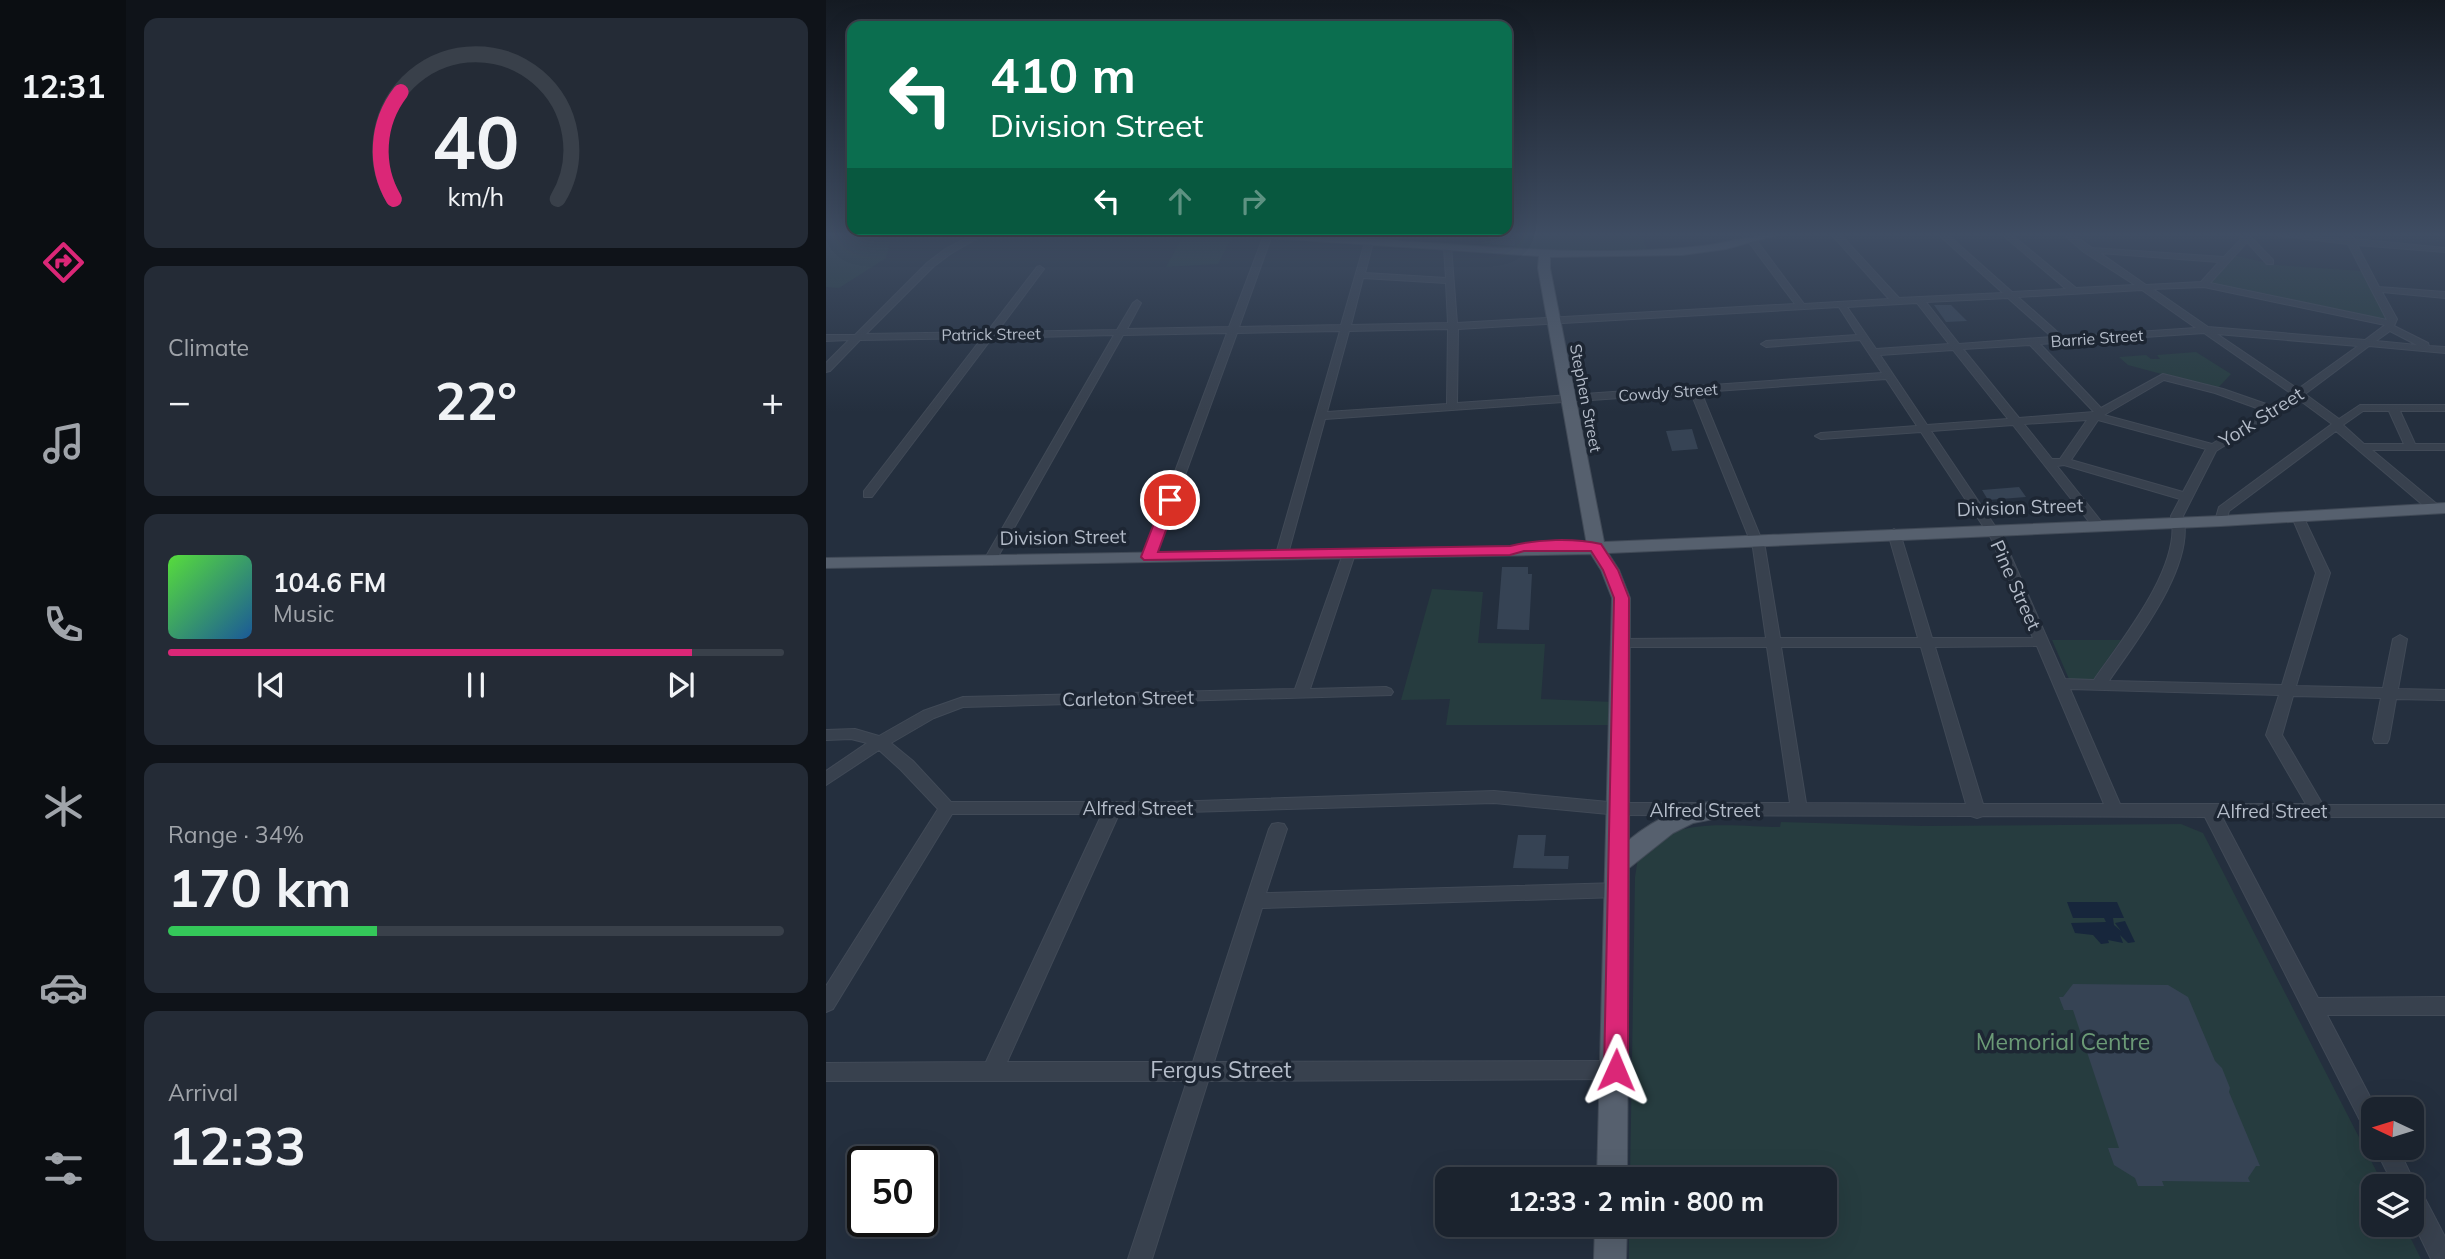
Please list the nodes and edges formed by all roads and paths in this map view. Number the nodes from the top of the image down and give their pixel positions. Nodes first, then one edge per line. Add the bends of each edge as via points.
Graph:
1 (902, 294) edge
2 (1022, 294) edge
3 (1246, 294) edge
4 (1355, 294) edge
5 (1452, 294) edge
6 (1549, 294) edge
7 (1791, 294) edge
8 (1889, 294) edge
9 (2031, 294) edge
10 (2150, 294) edge
11 (2247, 294) edge
12 (2379, 294) edge
13 (2011, 295) junction
14 (1919, 300) junction
15 (1896, 301) junction
16 (1137, 303) dead end
17 (1841, 304) junction
18 (1801, 306) junction
19 (1554, 320) junction
20 (1453, 326) junction
21 (2390, 326) junction
22 (1344, 330) junction
23 (2207, 330) junction
24 (1232, 331) junction
25 (1120, 333) junction
26 (992, 334) junction
27 (860, 336) junction
28 (1864, 337) junction
29 (826, 338) edge
30 (2061, 340) junction
31 (2033, 342) junction
32 (2368, 343) junction
33 (1766, 344) dead end
34 (1957, 347) junction
35 (2434, 349) junction
36 (2445, 350) edge
37 (1874, 352) junction
38 (2445, 356) edge
39 (826, 369) edge
40 (1889, 376) junction
41 (1695, 390) junction
42 (2299, 394) junction
43 (1569, 399) junction
44 (1452, 407) junction
45 (2393, 408) junction
46 (2445, 408) edge
47 (2273, 411) junction
48 (2098, 415) junction
49 (1321, 416) junction
50 (2017, 422) junction
51 (2337, 424) junction
52 (1924, 429) junction
53 (1821, 436) dead end
54 (2212, 447) junction
55 (2362, 447) junction
56 (2411, 447) junction
57 (2445, 447) edge
58 (2064, 462) junction
59 (2050, 463) junction
60 (867, 494) dead end
61 (2187, 497) junction
62 (2439, 508) edge
63 (2298, 517) junction
64 (2221, 521) junction
65 (2178, 522) junction
66 (2098, 525) junction
67 (1990, 528) junction
68 (1894, 533) junction
69 (1756, 540) junction
70 (1635, 546) junction
71 (1596, 548) junction
72 (1510, 551) junction
73 (1556, 551) junction
74 (1282, 554) junction
75 (1349, 554) junction
76 (1149, 557) junction
77 (990, 560) junction
78 (826, 563) edge
79 (1618, 588) junction
80 (2400, 639) dead end
81 (1927, 642) junction
82 (2042, 642) junction
83 (1621, 643) junction
84 (1773, 643) junction
85 (2060, 684) junction
86 (2099, 684) junction
87 (2290, 689) junction
88 (1386, 692) dead end
89 (2391, 693) junction
90 (1301, 694) junction
91 (2445, 695) edge
92 (826, 735) edge
93 (2381, 739) dead end
94 (881, 742) junction
95 (826, 779) edge
96 (947, 808) junction
97 (1113, 809) junction
98 (1619, 809) junction
99 (1720, 810) junction
100 (1800, 810) junction
101 (2115, 811) junction
102 (2318, 811) junction
103 (2445, 811) edge
104 (1977, 812) junction
105 (2211, 812) junction
106 (1278, 829) dead end
107 (1619, 876) junction
108 (1255, 901) junction
109 (826, 1003) edge
110 (2445, 1006) edge
111 (2312, 1007) junction
112 (993, 1070) junction
113 (1200, 1070) junction
114 (1616, 1070) junction
115 (826, 1072) edge
116 (2361, 1101) edge
117 (1612, 1167) edge
118 (2424, 1220) edge
119 (1611, 1237) edge
120 (1140, 1259) edge
121 (1610, 1259) edge
122 (2444, 1259) edge

1 - 27 street
2 - 26 street
3 - 24 street
4 - 22 street
5 - 20 street
6 - 19 main road, Stephen Street
7 - 18 street
8 - 15 street
9 - 13 street, Patrick Street
10 - 23 street
11 - 21 street, Patrick Street
12 - 21 street via 2392,318
13 - 14 street, Patrick Street
13 - 30 street
14 - 15 street, Patrick Street
14 - 34 street
15 - 17 street, Patrick Street
16 - 25 street
17 - 18 street, Patrick Street
17 - 28 street, Pine Street
18 - 19 street, Patrick Street
19 - 20 street, Patrick Street
19 - 43 main road, Stephen Street
20 - 22 street, Patrick Street
20 - 44 street
21 - 32 street, York Street
21 - 35 street, Patrick Street
22 - 24 street, Patrick Street
22 - 49 street
23 - 30 street, Barrie Street
23 - 32 street, Barrie Street
23 - 42 street
24 - 25 street, Patrick Street
24 - 76 street
25 - 26 street, Patrick Street
25 - 77 street
26 - 27 street, Patrick Street
26 - 60 street
27 - 29 street, Patrick Street
27 - 39 street
28 - 33 street
28 - 37 street, Pine Street
30 - 31 street, Barrie Street
31 - 34 street, Barrie Street
31 - 48 street
32 - 35 street, Barrie Street
32 - 42 street, York Street
34 - 37 street, Barrie Street
34 - 50 street
35 - 36 street, Barrie Street
35 - 38 street
37 - 40 street, Pine Street
40 - 41 street, Cowdy Street
40 - 52 street, Pine Street
41 - 43 street, Cowdy Street
41 - 69 street
42 - 47 street, York Street
42 - 51 street
43 - 44 street, Cowdy Street
43 - 71 main road, Stephen Street
44 - 49 street, Cowdy Street
45 - 46 street
45 - 51 street via 2360,408
45 - 56 street
47 - 48 street via 2163,377
47 - 54 street, York Street
48 - 50 street
48 - 54 street
48 - 58 street
49 - 74 street
50 - 52 street
50 - 59 street
51 - 55 street
51 - 64 street via 2223,510
52 - 53 street
52 - 67 street, Pine Street
54 - 61 street, York Street
55 - 56 street
55 - 62 street
56 - 57 street
58 - 59 street
58 - 61 street
59 - 66 street
61 - 65 street, York Street
62 - 63 main road, Division Street
63 - 64 main road, Division Street
63 - 87 street via 2323,573
64 - 65 main road, Division Street
65 - 66 main road, Division Street
65 - 86 street, York Street via 2171,570
66 - 67 main road, Division Street
67 - 68 main road, Division Street
67 - 82 street, Pine Street
68 - 69 main road, Division Street
68 - 81 street
69 - 70 main road, Division Street
69 - 84 street
70 - 71 main road, Division Street
70 - 79 main road via 1626,551
71 - 72 main road, Division Street via 1523,547
71 - 73 main road, Division Street
71 - 79 main road
72 - 73 main road, Division Street
72 - 75 main road, Division Street
73 - 79 main road via 1585,560
74 - 75 main road, Division Street
74 - 76 main road, Division Street
75 - 90 street
76 - 77 main road, Division Street
77 - 78 main road, Division Street
79 - 83 main road
80 - 89 street
81 - 82 street
81 - 84 street
81 - 104 street
82 - 85 street, Pine Street
83 - 84 street
83 - 98 main road
84 - 100 street
85 - 86 street
85 - 101 street, Pine Street
86 - 87 street
87 - 89 street
87 - 102 street via 2274,735
88 - 90 street, Carleton Street
89 - 91 street
89 - 93 street
90 - 94 street, Carleton Street via 962,702
92 - 94 street via 857,734
94 - 95 street, Carleton Street
94 - 96 street
96 - 97 street, Alfred Street
96 - 109 street
97 - 98 street, Alfred Street via 1494,797
97 - 112 street
98 - 99 street, Alfred Street
98 - 107 main road
99 - 100 street, Alfred Street
99 - 107 main road via 1690,813 1656,830
100 - 104 street, Alfred Street
101 - 104 street, Alfred Street
101 - 105 street, Alfred Street
102 - 103 street, Alfred Street
102 - 105 street, Alfred Street
105 - 111 street
106 - 108 street
107 - 108 street
107 - 114 main road
108 - 113 street
110 - 111 street
111 - 116 street
112 - 113 street, Fergus Street
112 - 115 street, Fergus Street
113 - 114 street, Fergus Street
113 - 120 street
114 - 117 main road
118 - 122 street
119 - 121 main road

